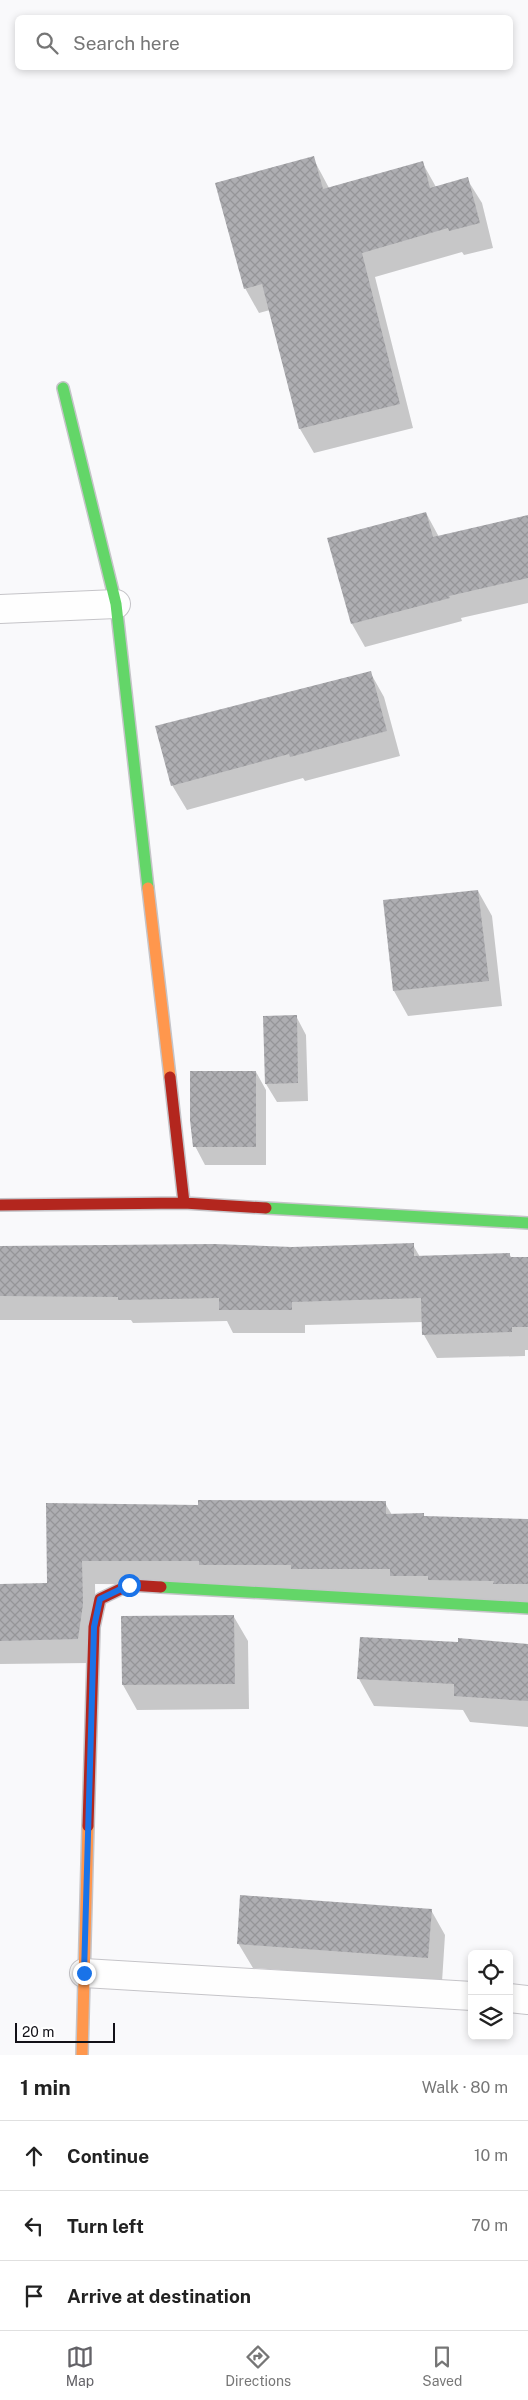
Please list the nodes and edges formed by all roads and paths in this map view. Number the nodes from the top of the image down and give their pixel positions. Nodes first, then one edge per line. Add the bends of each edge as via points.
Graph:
1 (62, 388) dead end
2 (116, 604) junction
3 (0, 609) edge
4 (184, 1203) junction
5 (0, 1205) edge
6 (528, 1224) edge
7 (528, 1608) edge
8 (84, 1973) junction
9 (468, 1996) edge
10 (513, 1998) edge
11 (528, 2000) edge
12 (82, 2055) edge

1 - 2 street
2 - 3 street
2 - 4 street
4 - 5 street
4 - 6 street
7 - 8 street via 129,1585 100,1599 94,1627
8 - 9 street
8 - 12 street
10 - 11 street

